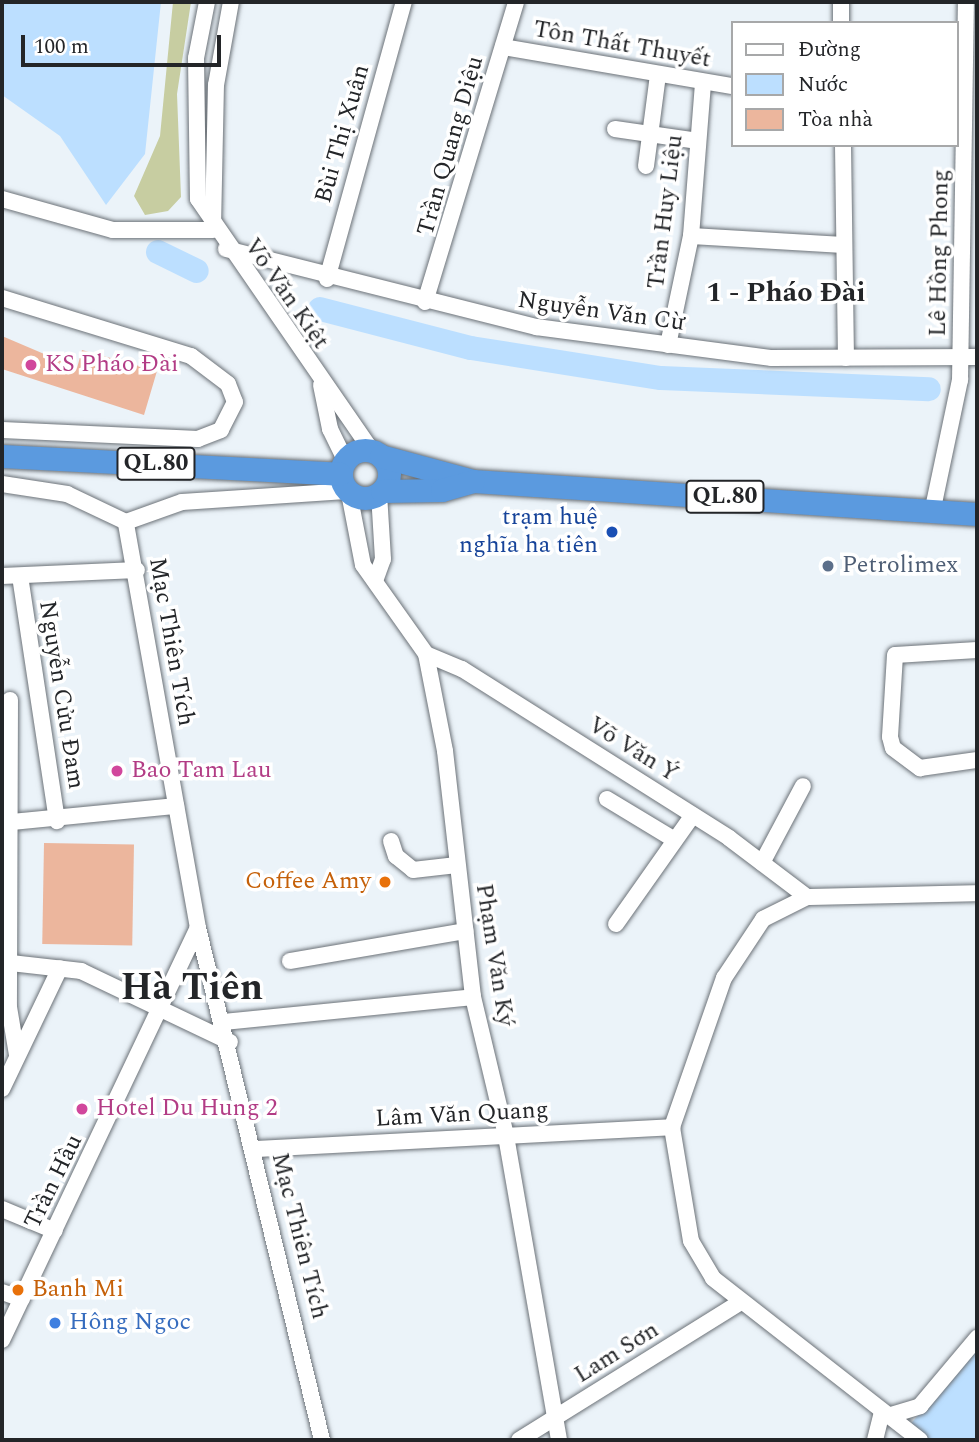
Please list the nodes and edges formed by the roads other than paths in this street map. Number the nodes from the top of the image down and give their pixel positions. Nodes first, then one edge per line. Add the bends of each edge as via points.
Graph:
1 (207, 2) edge
2 (231, 2) edge
3 (404, 2) edge
4 (516, 2) edge
5 (841, 2) edge
6 (966, 2) edge
7 (841, 21) edge
8 (503, 47) junction
9 (657, 75) junction
10 (703, 84) junction
11 (730, 86) edge
12 (615, 129) dead end
13 (649, 133) junction
14 (698, 141) junction
15 (843, 147) edge
16 (646, 166) dead end
17 (2, 199) edge
18 (213, 230) junction
19 (691, 236) junction
20 (844, 245) junction
21 (226, 249) junction
22 (327, 279) junction
23 (2, 298) edge
24 (425, 302) junction
25 (668, 345) junction
26 (969, 357) edge
27 (846, 358) junction
28 (321, 385) junction
29 (2, 430) edge
30 (49, 435) junction
31 (377, 454) junction
32 (8, 457) edge
33 (54, 459) junction
34 (345, 479) junction
35 (473, 481) junction
36 (2, 484) edge
37 (381, 493) junction
38 (933, 508) junction
39 (977, 514) edge
40 (126, 522) junction
41 (137, 570) junction
42 (2, 576) edge
43 (20, 576) junction
44 (376, 581) junction
45 (977, 650) edge
46 (426, 654) junction
47 (6, 700) edge
48 (40, 700) junction
49 (977, 760) edge
50 (803, 786) dead end
51 (607, 799) dead end
52 (176, 806) junction
53 (693, 815) junction
54 (57, 821) junction
55 (8, 823) edge
56 (675, 840) junction
57 (391, 841) dead end
58 (762, 863) junction
59 (457, 865) junction
60 (977, 893) edge
61 (807, 897) junction
62 (615, 924) dead end
63 (198, 928) junction
64 (465, 931) junction
65 (290, 961) dead end
66 (6, 962) edge
67 (60, 968) junction
68 (473, 997) junction
69 (165, 1006) junction
70 (224, 1021) junction
71 (230, 1042) junction
72 (17, 1055) junction
73 (3, 1083) edge
74 (672, 1127) junction
75 (506, 1136) junction
76 (255, 1149) junction
77 (2, 1209) edge
78 (55, 1231) junction
79 (2, 1292) edge
80 (22, 1299) junction
81 (739, 1303) junction
82 (977, 1338) edge
83 (2, 1340) edge
84 (885, 1414) junction
85 (556, 1418) junction
86 (322, 1440) edge
87 (519, 1440) edge
88 (559, 1440) edge
89 (875, 1440) edge
90 (919, 1440) edge

1 - 18 street, Võ Văn Kiệt via 196,58 198,200
2 - 18 street, Võ Văn Kiệt via 216,85
3 - 22 street, Bùi Thị Xuân
4 - 8 street, Trần Quang Diệu
5 - 7 street
6 - 26 street, Lê Hồng Phong
8 - 9 street, Tôn Thất Thuyết
8 - 24 street, Trần Quang Diệu
9 - 10 street, Tôn Thất Thuyết
9 - 13 street
10 - 11 street, Tôn Thất Thuyết
10 - 14 street, Trần Huy Liệu
12 - 13 street
13 - 14 street
13 - 16 street
14 - 19 street, Trần Huy Liệu
15 - 20 street
17 - 18 street via 113,230
18 - 21 street, Võ Văn Kiệt
19 - 20 street
19 - 25 street, Trần Huy Liệu
20 - 27 street
21 - 22 street, Nguyễn Văn Cừ
21 - 28 street, Võ Văn Kiệt
22 - 24 street, Nguyễn Văn Cừ
23 - 30 street via 191,356 228,384 235,402 221,430 198,439
24 - 25 street, Nguyễn Văn Cừ via 536,327
25 - 27 street, Nguyễn Văn Cừ
26 - 27 street, Nguyễn Văn Cừ
26 - 38 street, Lê Hồng Phong
28 - 31 street, Võ Văn Kiệt
28 - 34 street, Võ Văn Kiệt
29 - 30 street
30 - 33 street
31 - 34 highway
31 - 35 highway
31 - 37 highway via 389,478
32 - 33 highway, QL.80
33 - 34 highway, QL.80
34 - 37 highway via 364,499
34 - 40 street via 182,502
34 - 44 street, Phạm Văn Ký via 363,565
35 - 37 highway, QL.80 via 442,490
35 - 38 highway, QL.80
36 - 40 street via 67,494
37 - 44 street via 383,559
38 - 39 highway, QL.80
40 - 41 street, Mạc Thiên Tích
41 - 43 street
41 - 52 street, Mạc Thiên Tích
42 - 43 street
43 - 48 street, Nguyễn Cửu Đam
44 - 46 street, Phạm Văn Ký
45 - 49 street via 895,655 890,737 893,748 920,768
46 - 53 street, Võ Văn Ý via 462,669
46 - 59 street, Phạm Văn Ký
47 - 48 street
47 - 55 street
48 - 54 street, Nguyễn Cửu Đam
50 - 58 street
51 - 56 street
52 - 54 street
52 - 63 street, Mạc Thiên Tích
53 - 56 street
53 - 58 street, Võ Văn Ý
54 - 55 street
55 - 66 street
56 - 62 street
57 - 59 street via 396,856 413,870
58 - 61 street, Võ Văn Ý
59 - 64 street, Phạm Văn Ký
60 - 61 street
61 - 74 street via 763,919 743,943 701,1032
63 - 69 street, Trần Hầu
63 - 70 street, Mạc Thiên Tích
64 - 65 street
64 - 68 street, Phạm Văn Ký
66 - 67 street
66 - 72 street
67 - 69 street
67 - 72 street
68 - 70 street
68 - 75 street, Phạm Văn Ký
69 - 71 street
69 - 78 street, Trần Hầu
70 - 71 street, Mạc Thiên Tích
71 - 76 street, Mạc Thiên Tích
72 - 73 street
74 - 75 street, Lâm Văn Quang
74 - 81 street via 691,1241 713,1278
75 - 76 street, Lâm Văn Quang
75 - 85 street, Phạm Văn Ký
76 - 86 street, Mạc Thiên Tích
77 - 78 street
78 - 80 street, Trần Hầu
79 - 80 street
80 - 83 street, Trần Hầu
81 - 84 street
81 - 85 street, Lam Sơn
82 - 84 street via 920,1406
84 - 89 street
84 - 90 street
85 - 87 street, Lam Sơn
85 - 88 street, Phạm Văn Ký

